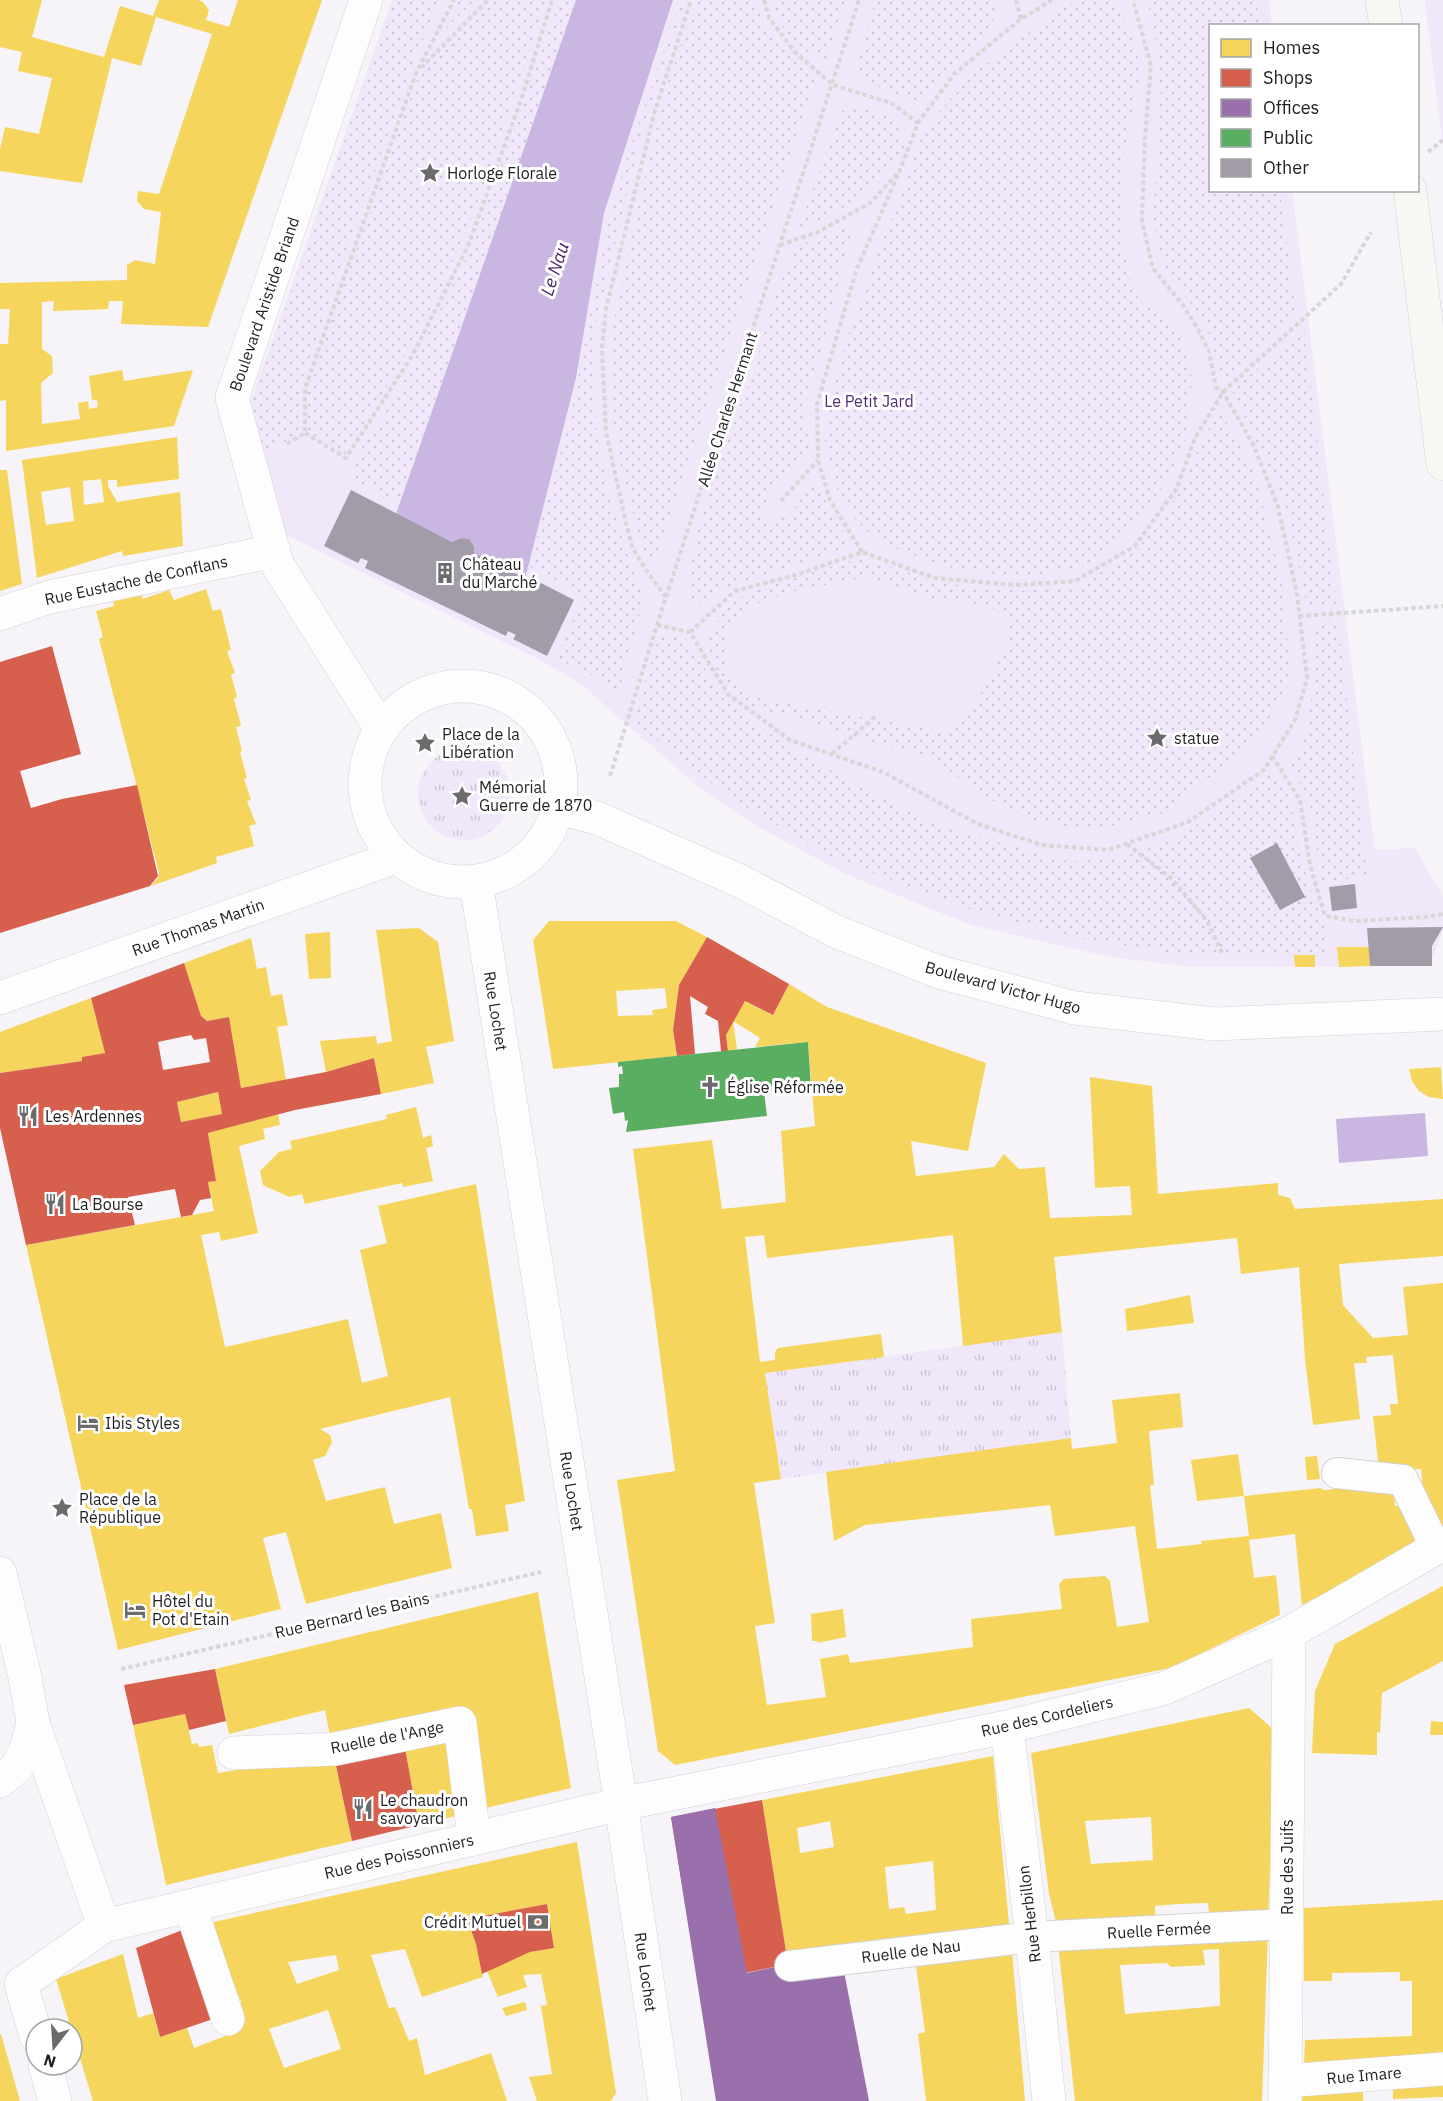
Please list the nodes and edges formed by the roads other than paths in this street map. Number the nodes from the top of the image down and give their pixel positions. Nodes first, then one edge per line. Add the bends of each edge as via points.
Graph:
1 (366, 0) edge
2 (1382, 0) edge
3 (1386, 24) edge
4 (1410, 192) edge
5 (1443, 464) edge
6 (274, 551) junction
7 (0, 614) edge
8 (381, 729) junction
9 (559, 808) junction
10 (396, 857) junction
11 (476, 882) junction
12 (0, 998) edge
13 (1443, 1014) edge
14 (1337, 1473) dead end
15 (1439, 1546) edge
16 (0, 1573) edge
17 (1289, 1633) junction
18 (33, 1723) junction
19 (1007, 1727) junction
20 (234, 1753) dead end
21 (0, 1780) edge
22 (621, 1804) junction
23 (474, 1838) junction
24 (183, 1908) junction
25 (1287, 1924) junction
26 (104, 1926) junction
27 (1032, 1937) junction
28 (790, 1966) dead end
29 (31, 2017) edge
30 (228, 2019) dead end
31 (1443, 2069) edge
32 (48, 2077) edge
33 (1285, 2091) edge
34 (55, 2101) edge
35 (665, 2101) edge
36 (1049, 2101) edge

1 - 6 street, Boulevard Aristide Briand via 232,398
2 - 3 main road
4 - 5 main road
6 - 7 street, Rue Eustache de Conflans via 50,597
6 - 8 street, Boulevard Aristide Briand via 277,564
8 - 9 street via 401,707 428,692 458,685 488,688 516,701 539,721 555,748 562,777
8 - 10 street via 369,755 364,782 367,809 379,835
9 - 11 street via 548,835 529,858 504,874
9 - 13 street, Boulevard Victor Hugo via 597,818 740,881 847,936 939,972 1075,1008 1214,1024
10 - 11 street via 420,873 447,881
10 - 12 street, Rue Thomas Martin
11 - 22 street, Rue Lochet
14 - 15 lane via 1403,1480
15 - 17 street, Rue des Cordeliers
16 - 18 street
17 - 19 street, Rue des Cordeliers via 1165,1688
17 - 25 street, Rue des Juifs
18 - 21 street via 17,1767
18 - 26 street
19 - 22 street, Rue des Cordeliers
19 - 27 street, Rue Herbillon
20 - 23 street, Ruelle de l'Ange via 335,1749 460,1723
22 - 23 street, Rue des Poissonniers
22 - 35 street, Rue Lochet
23 - 24 street, Rue des Poissonniers
24 - 26 street
24 - 30 street
25 - 27 lane, Ruelle Fermée
25 - 33 street, Rue des Juifs
26 - 29 street via 21,1984
27 - 28 lane, Ruelle de Nau
27 - 36 street, Rue Herbillon
31 - 33 street, Rue Imare
32 - 34 street

